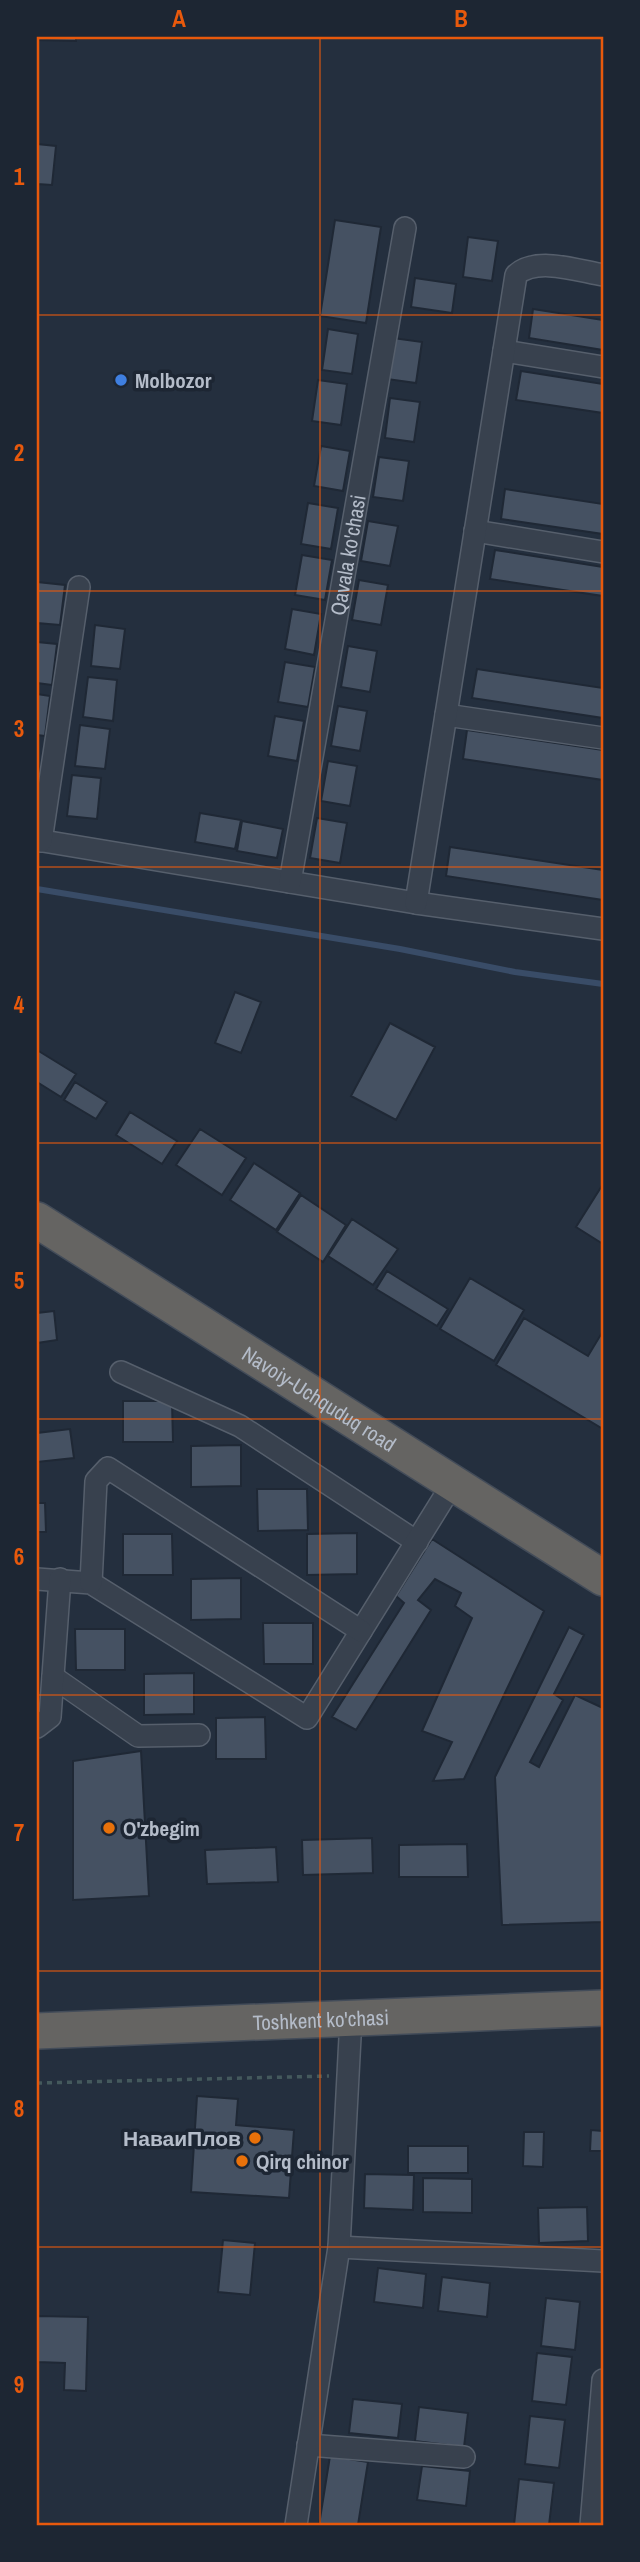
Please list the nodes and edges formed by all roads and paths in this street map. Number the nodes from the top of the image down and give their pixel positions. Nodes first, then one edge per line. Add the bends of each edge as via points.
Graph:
1 (405, 228) dead end
2 (603, 275) edge
3 (504, 351) junction
4 (603, 366) edge
5 (475, 531) junction
6 (603, 552) edge
7 (79, 587) dead end
8 (446, 715) junction
9 (603, 738) edge
10 (39, 840) edge
11 (289, 882) junction
12 (416, 903) junction
13 (603, 929) edge
14 (37, 1220) edge
15 (121, 1372) dead end
16 (453, 1483) junction
17 (417, 1542) junction
18 (37, 1578) edge
19 (603, 1578) edge
20 (60, 1579) junction
21 (90, 1583) junction
22 (361, 1631) junction
23 (47, 1636) edge
24 (48, 1666) edge
25 (37, 1727) edge
26 (200, 1735) dead end
27 (603, 2008) edge
28 (351, 2028) junction
29 (603, 2029) edge
30 (37, 2031) edge
31 (37, 2051) edge
32 (348, 2076) junction
33 (37, 2083) edge
34 (339, 2248) junction
35 (603, 2261) edge
36 (603, 2380) edge
37 (308, 2445) junction
38 (464, 2457) dead end
39 (296, 2525) edge
40 (591, 2525) edge

1 - 11 street, Qavala ko'chasi
2 - 3 street via 543,266 523,268 516,275
3 - 4 street
3 - 5 street
5 - 6 street
5 - 8 street
7 - 10 street
8 - 9 street
8 - 12 street
10 - 11 street
11 - 12 street
12 - 13 street
14 - 16 highway, Navoiy-Uchquduq road
15 - 17 street via 240,1426
16 - 17 street
16 - 19 highway, Navoiy-Uchquduq road
17 - 22 street
18 - 20 street
20 - 21 street
20 - 23 street
21 - 22 street via 307,1718
21 - 22 street via 96,1481 107,1468
23 - 24 street
24 - 25 street via 50,1717
24 - 26 street via 138,1736
27 - 28 highway, Toshkent ko'chasi
28 - 29 highway, Toshkent ko'chasi
28 - 30 highway, Toshkent ko'chasi
28 - 31 highway, Toshkent ko'chasi
28 - 32 street
32 - 33 path
32 - 34 street
34 - 35 street
34 - 37 street
36 - 40 street
37 - 38 street
37 - 39 street

